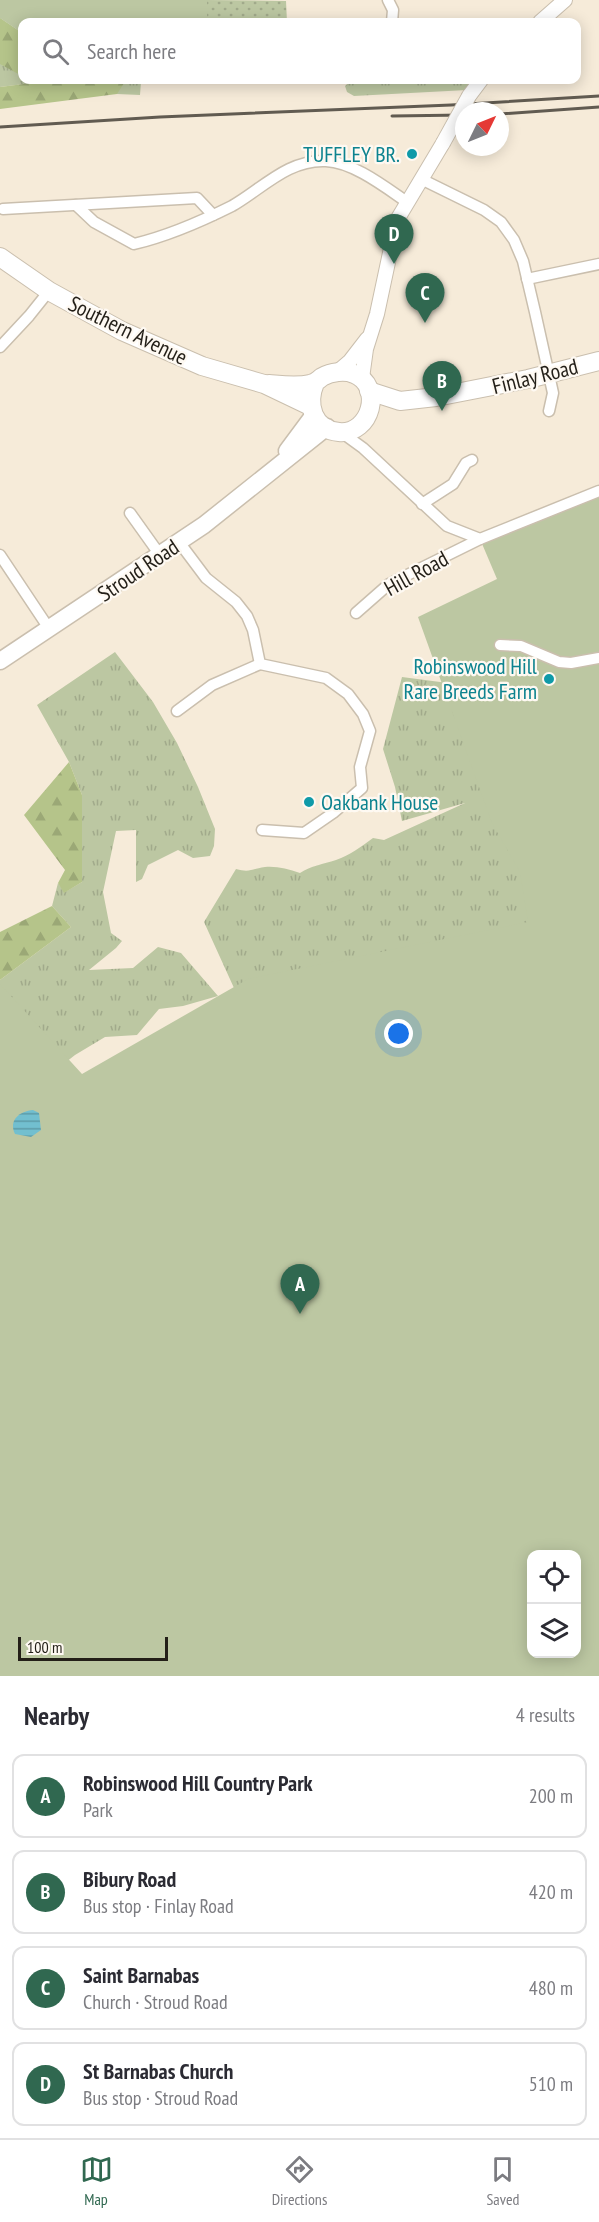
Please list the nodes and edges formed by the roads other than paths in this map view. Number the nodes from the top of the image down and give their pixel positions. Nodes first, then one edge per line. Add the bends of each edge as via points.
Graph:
1 (388, 0) edge
2 (565, 0) edge
3 (392, 18) edge
4 (545, 18) edge
5 (478, 84) edge
6 (421, 179) junction
7 (407, 202) junction
8 (75, 205) junction
9 (3, 209) dead end
10 (213, 215) junction
11 (0, 257) edge
12 (599, 264) edge
13 (527, 279) junction
14 (49, 291) junction
15 (370, 335) junction
16 (0, 347) edge
17 (599, 360) edge
18 (336, 373) junction
19 (549, 373) junction
20 (315, 383) junction
21 (264, 384) junction
22 (366, 385) junction
23 (400, 401) junction
24 (369, 411) junction
25 (549, 411) dead end
26 (323, 420) junction
27 (359, 427) junction
28 (363, 448) junction
29 (472, 460) dead end
30 (599, 491) edge
31 (422, 504) junction
32 (130, 513) dead end
33 (480, 539) junction
34 (179, 542) junction
35 (0, 555) edge
36 (160, 555) junction
37 (356, 613) dead end
38 (50, 630) junction
39 (513, 633) dead end
40 (500, 645) dead end
41 (512, 645) junction
42 (599, 658) edge
43 (0, 661) edge
44 (260, 664) junction
45 (176, 712) dead end
46 (262, 830) dead end

1 - 3 street
2 - 4 main road
5 - 6 main road, bridge
6 - 7 main road
6 - 13 street via 501,222 514,240
7 - 10 street via 361,172 327,161 302,164 278,175
7 - 15 main road via 394,230
8 - 9 street
8 - 10 street via 197,198
8 - 10 street via 94,222 134,244
11 - 14 highway, Southern Avenue
12 - 13 street
13 - 19 street
14 - 16 street
14 - 21 highway, Southern Avenue via 114,327 202,366
15 - 18 main road via 350,362
15 - 22 main road
17 - 19 highway, Finlay Road
18 - 20 highway
18 - 22 highway via 352,373
19 - 23 highway, Finlay Road via 462,394
19 - 25 street via 553,393
20 - 21 highway
20 - 26 highway via 310,398
21 - 26 highway
22 - 23 highway, Finlay Road
22 - 24 highway via 371,401
23 - 24 highway, Finlay Road
24 - 27 highway
26 - 27 highway
26 - 28 street
26 - 34 main road, Stroud Road via 271,470
27 - 28 street
28 - 31 street
29 - 31 street via 453,484
30 - 33 street, Hill Road
31 - 33 street via 447,526
32 - 36 street
33 - 37 street, Hill Road via 389,584
34 - 36 main road, Stroud Road
34 - 44 street via 206,578 247,616
35 - 38 street
36 - 38 main road, Stroud Road
38 - 43 main road, Stroud Road
39 - 41 street
40 - 41 street
41 - 42 street via 559,662
44 - 45 street via 212,685
44 - 46 street via 326,678 348,694 370,731 360,767 362,788 304,833

